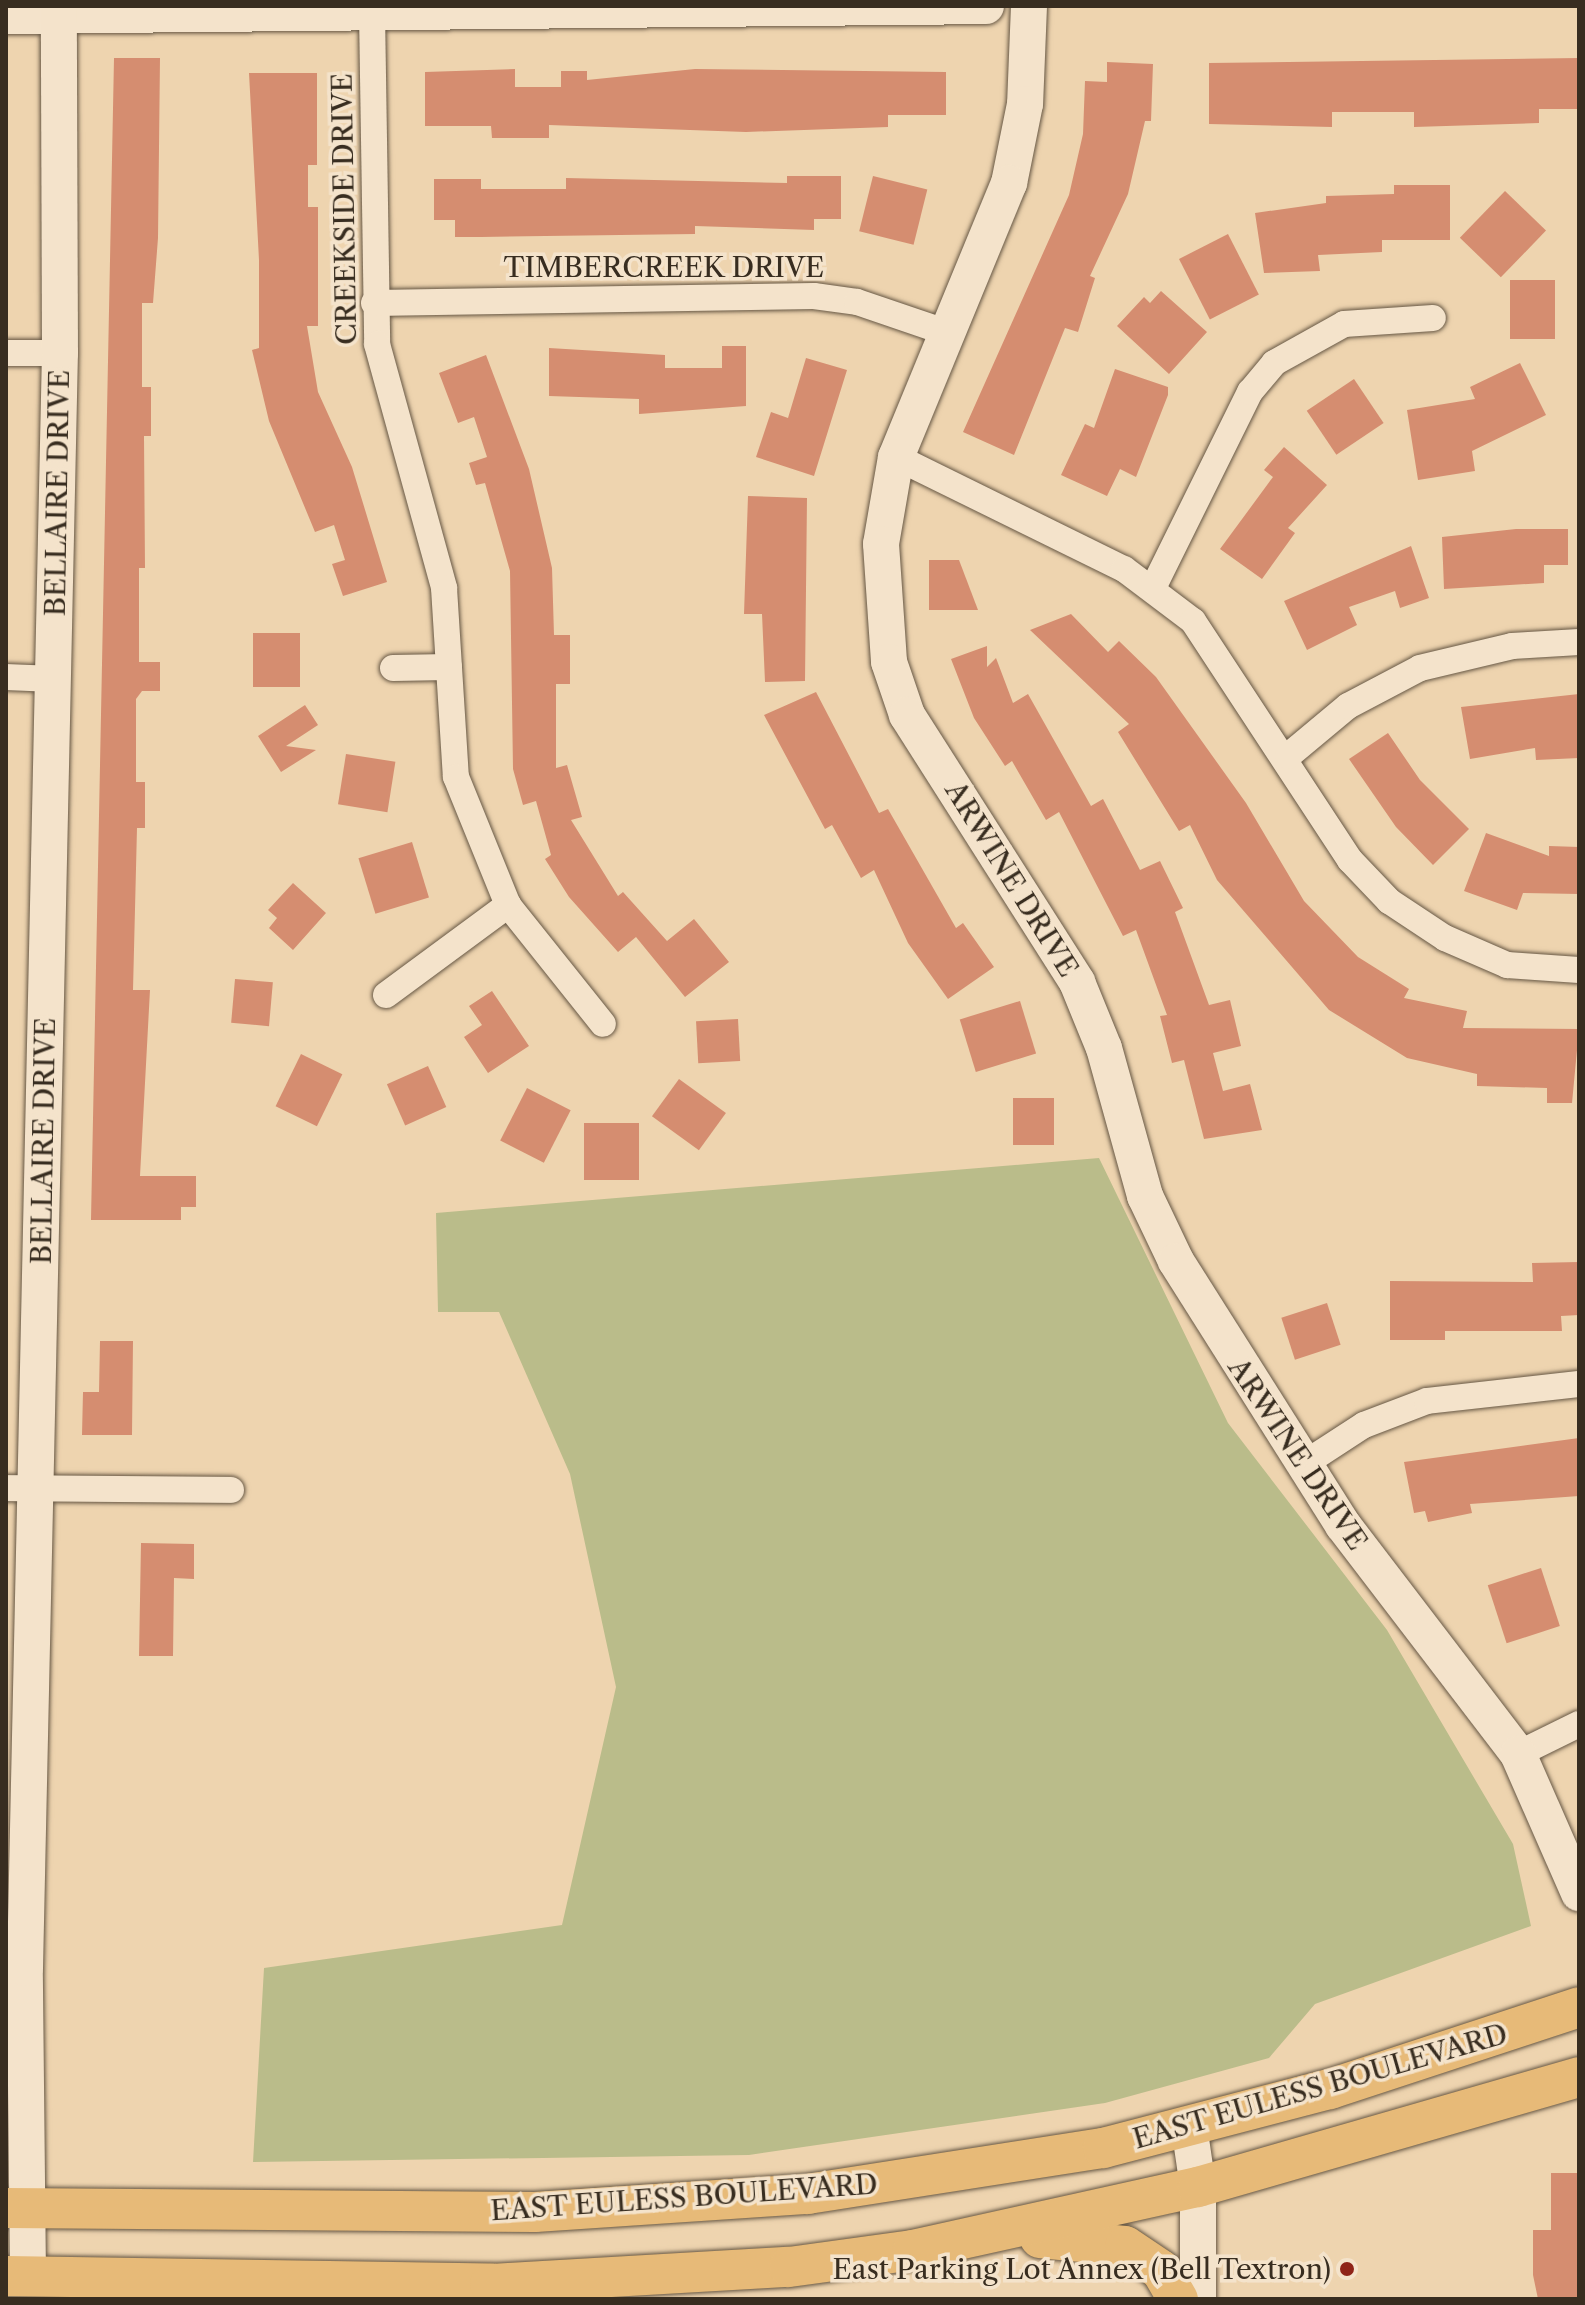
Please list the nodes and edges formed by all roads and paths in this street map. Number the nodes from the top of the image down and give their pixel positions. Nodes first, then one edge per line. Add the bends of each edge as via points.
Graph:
1 (986, 6) edge
2 (1029, 6) edge
3 (59, 10) edge
4 (372, 12) junction
5 (6, 16) edge
6 (374, 303) junction
7 (1433, 318) dead end
8 (948, 333) junction
9 (6, 353) edge
10 (60, 353) junction
11 (896, 457) junction
12 (1153, 588) junction
13 (1579, 642) edge
14 (449, 667) junction
15 (393, 668) dead end
16 (6, 677) edge
17 (54, 679) junction
18 (1288, 756) junction
19 (508, 905) junction
20 (1579, 970) edge
21 (386, 995) dead end
22 (603, 1024) dead end
23 (1579, 1384) edge
24 (1307, 1462) junction
25 (21, 1488) edge
26 (231, 1490) dead end
27 (1579, 1724) edge
28 (1518, 1754) junction
29 (1579, 1893) edge
30 (1579, 2007) edge
31 (1579, 2077) edge
32 (1189, 2126) junction
33 (1198, 2187) junction
34 (16, 2208) edge
35 (913, 2250) junction
36 (17, 2276) edge
37 (1178, 2299) edge
38 (1198, 2299) edge

1 - 4 street
2 - 8 street, ARWINE DRIVE via 1018,151
3 - 4 street
3 - 5 street
3 - 10 street, BELLAIRE DRIVE
4 - 6 street, CREEKSIDE DRIVE
6 - 8 street, TIMBERCREEK DRIVE via 814,296 857,302
6 - 14 street, CREEKSIDE DRIVE via 384,383 444,588
7 - 12 street via 1344,324 1274,363 1250,392
8 - 11 street, ARWINE DRIVE
9 - 10 street
10 - 17 street, BELLAIRE DRIVE
11 - 12 street
11 - 24 street, ARWINE DRIVE via 881,597 889,662 907,715 1050,930 1104,1048 1129,1151 1176,1261
12 - 18 street via 1227,662
13 - 18 street via 1512,646 1420,668 1348,706
14 - 15 street
14 - 19 street, CREEKSIDE DRIVE via 456,777
16 - 17 street
17 - 25 street, BELLAIRE DRIVE
18 - 20 street via 1350,860 1389,901 1445,938 1507,965
19 - 21 street
19 - 22 street, CREEKSIDE DRIVE
23 - 24 street via 1427,1401 1364,1425
24 - 28 street, ARWINE DRIVE via 1433,1650
25 - 26 street
25 - 34 street, BELLAIRE DRIVE
27 - 28 street
28 - 29 street, ARWINE DRIVE
30 - 32 main road, EAST EULESS BOULEVARD via 1330,2089
31 - 33 main road
32 - 33 street
32 - 34 main road, EAST EULESS BOULEVARD via 1103,2148 808,2194 535,2212
33 - 35 main road
33 - 38 street
34 - 36 street, BELLAIRE DRIVE
35 - 36 main road via 577,2282
35 - 37 main road via 1090,2237 1125,2246 1161,2270

